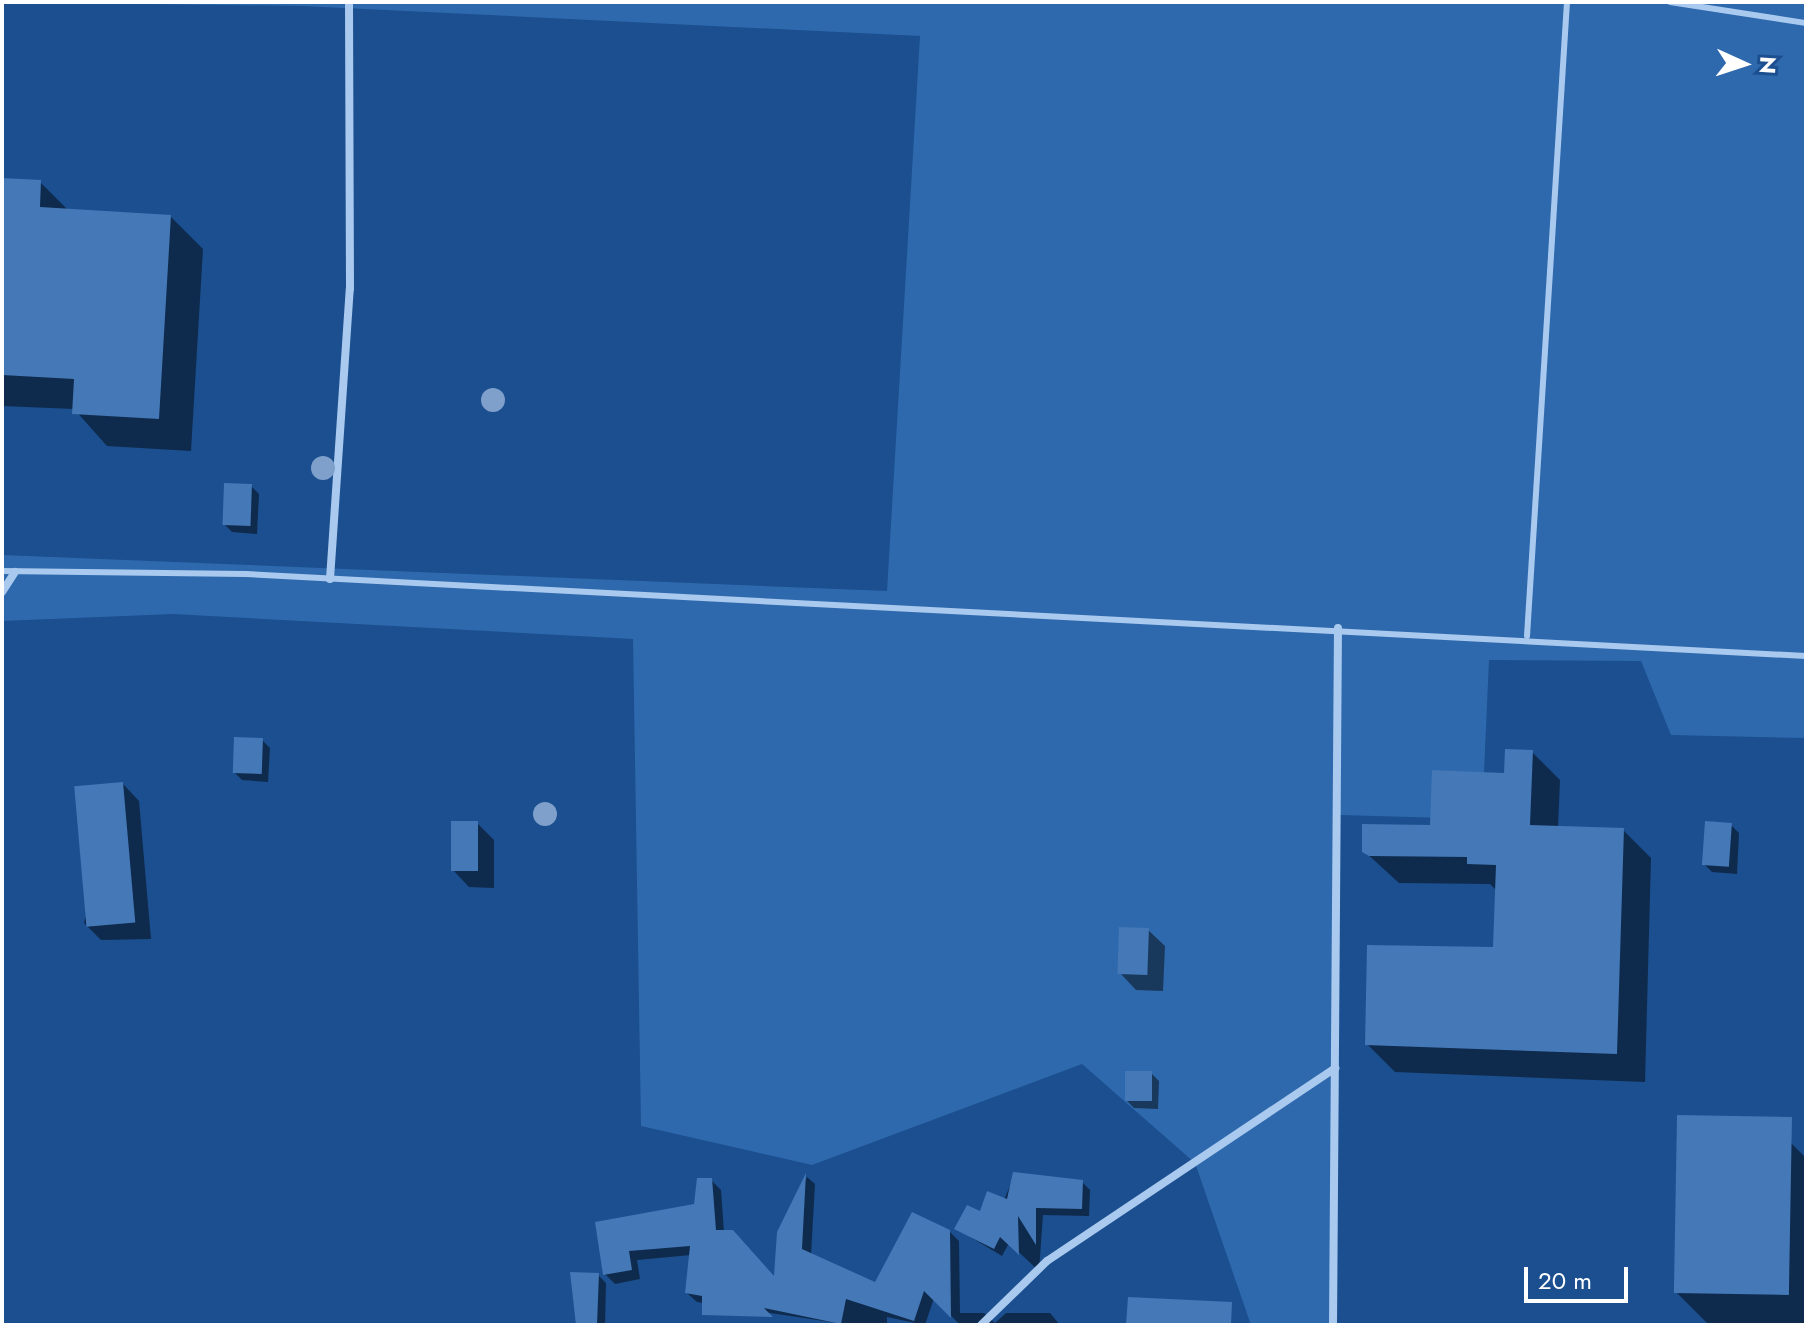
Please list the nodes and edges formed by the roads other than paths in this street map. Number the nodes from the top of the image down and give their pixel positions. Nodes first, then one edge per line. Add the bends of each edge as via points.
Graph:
1 (349, 2) edge
2 (1567, 2) edge
3 (1670, 2) edge
4 (1806, 23) edge
5 (2, 571) edge
6 (15, 572) junction
7 (330, 579) junction
8 (2, 592) edge
9 (1338, 628) junction
10 (1527, 636) junction
11 (1806, 656) edge
12 (1335, 1068) junction
13 (981, 1325) edge
14 (1333, 1325) edge

1 - 7 street via 350,289
2 - 10 lane
3 - 4 lane
5 - 6 lane
6 - 7 lane
6 - 8 street
7 - 9 lane
9 - 10 lane
9 - 12 street
10 - 11 lane
12 - 13 street via 1047,1261
12 - 14 street

